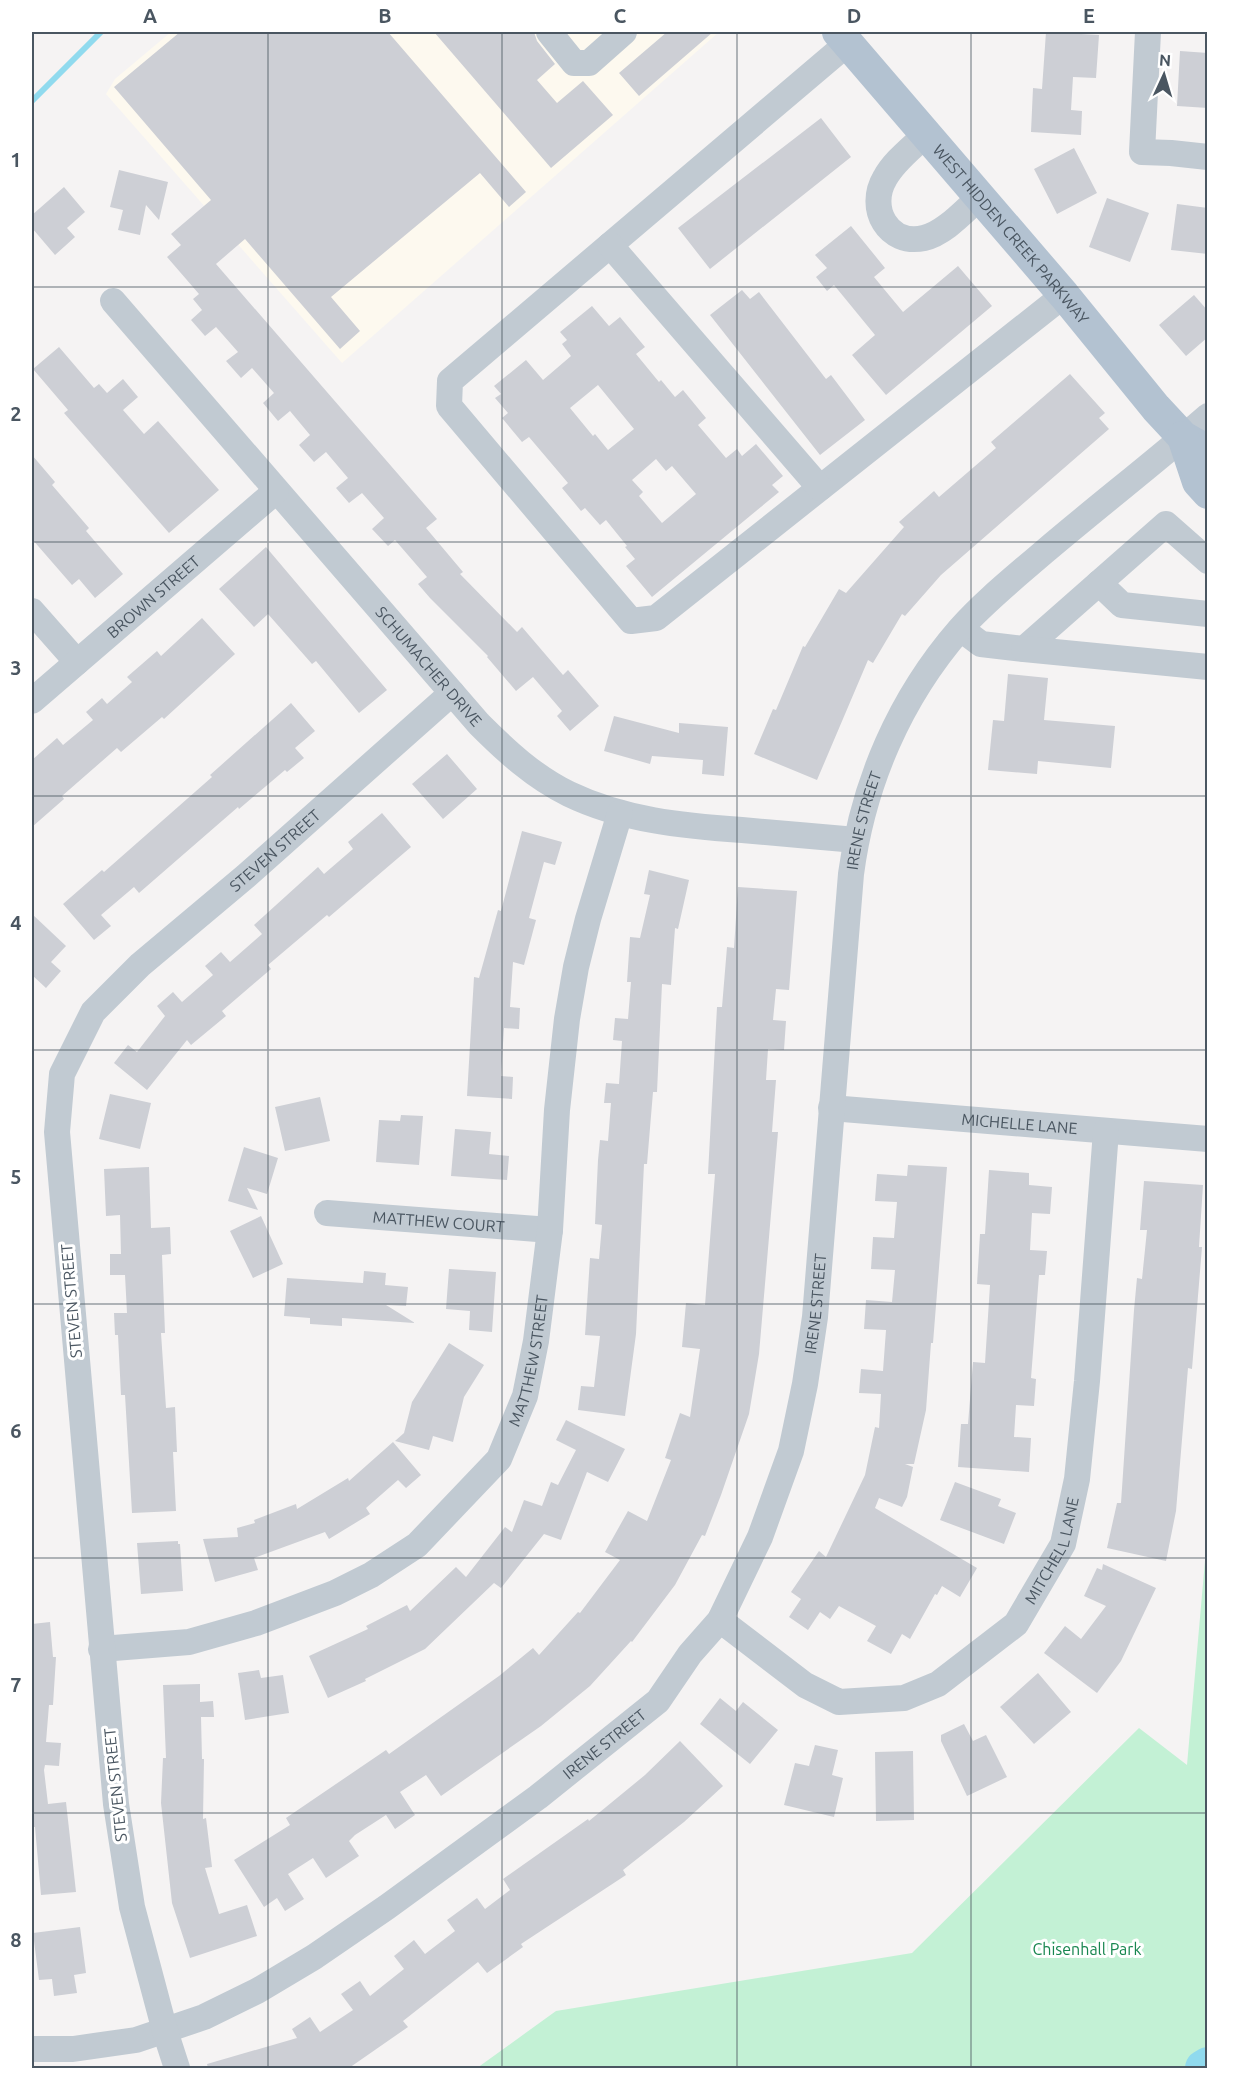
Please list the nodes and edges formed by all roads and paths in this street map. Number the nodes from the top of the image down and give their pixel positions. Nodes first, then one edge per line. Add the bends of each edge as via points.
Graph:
1 (549, 32) edge
2 (624, 32) edge
3 (1148, 32) edge
4 (843, 37) edge
5 (926, 134) junction
6 (1208, 157) edge
7 (980, 197) junction
8 (610, 245) junction
9 (1064, 295) junction
10 (113, 301) dead end
11 (1208, 416) edge
12 (1195, 444) edge
13 (820, 488) junction
14 (276, 491) junction
15 (1208, 493) edge
16 (1208, 561) edge
17 (1099, 583) junction
18 (32, 611) edge
19 (1208, 614) edge
20 (961, 629) junction
21 (1024, 649) junction
22 (76, 662) junction
23 (1208, 667) edge
24 (452, 693) junction
25 (32, 701) edge
26 (620, 813) junction
27 (856, 840) junction
28 (831, 1108) junction
29 (1106, 1131) junction
30 (1208, 1139) edge
31 (327, 1213) dead end
32 (550, 1230) junction
33 (720, 1620) junction
34 (101, 1649) junction
35 (165, 2031) junction
36 (32, 2049) edge
37 (177, 2068) edge

1 - 2 street via 574,63 589,63
3 - 6 street via 1142,152
4 - 5 main road, WEST HIDDEN CREEK PARKWAY
4 - 8 street via 789,94
5 - 7 main road, WEST HIDDEN CREEK PARKWAY
5 - 7 street via 885,177 878,193 878,209 884,222 906,238 924,238 939,232
7 - 9 main road, WEST HIDDEN CREEK PARKWAY
8 - 13 street
8 - 13 street via 450,381 448,406 631,621 656,618
9 - 12 main road, WEST HIDDEN CREEK PARKWAY via 1156,408
9 - 13 street
10 - 14 street, SCHUMACHER DRIVE
11 - 12 street, IRENE STREET
12 - 15 main road, WEST HIDDEN CREEK PARKWAY via 1198,482
12 - 20 street, IRENE STREET via 1092,511 996,592
14 - 22 street, BROWN STREET
14 - 24 street, SCHUMACHER DRIVE
16 - 17 street via 1166,524
17 - 19 street via 1122,605
17 - 21 street
18 - 22 street
20 - 21 street via 981,644
20 - 27 street, IRENE STREET via 899,718 876,770
21 - 23 street
22 - 25 street, BROWN STREET
24 - 26 street, SCHUMACHER DRIVE via 500,745 535,774 569,794
24 - 34 street, STEVEN STREET via 140,965 93,1012 62,1074 57,1132
26 - 27 street, SCHUMACHER DRIVE via 658,822
26 - 32 street, MATTHEW STREET via 574,978 557,1110
27 - 28 street, IRENE STREET
28 - 29 street, MICHELLE LANE
28 - 33 street, IRENE STREET via 815,1317 791,1451 760,1537
29 - 30 street, MICHELLE LANE
29 - 33 street, MITCHELL LANE via 1077,1479 1063,1544 1016,1624 938,1684 904,1698 839,1702 805,1685
31 - 32 street, MATTHEW COURT
32 - 34 street, MATTHEW STREET via 525,1396 499,1459 417,1545 335,1593 256,1623 189,1642
33 - 35 street, IRENE STREET via 690,1654 658,1701 538,1797 314,1957 257,1991
34 - 35 street, STEVEN STREET via 116,1804 132,1907
35 - 36 street, IRENE STREET via 136,2040 73,2049
35 - 37 street, STEVEN STREET

